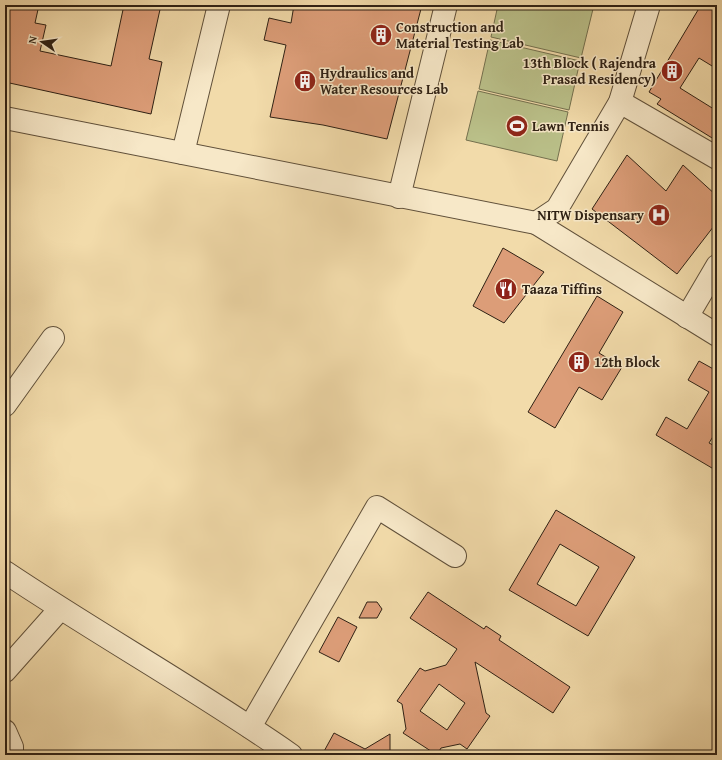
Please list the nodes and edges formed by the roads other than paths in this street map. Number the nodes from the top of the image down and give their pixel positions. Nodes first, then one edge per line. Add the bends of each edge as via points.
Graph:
1 (219, 5) edge
2 (446, 5) edge
3 (649, 5) edge
4 (620, 102) junction
5 (5, 118) edge
6 (183, 153) junction
7 (717, 158) edge
8 (399, 197) junction
9 (536, 223) junction
10 (717, 266) edge
11 (687, 317) junction
12 (717, 335) edge
13 (53, 338) dead end
14 (5, 405) edge
15 (455, 556) dead end
16 (5, 572) edge
17 (60, 609) junction
18 (5, 671) edge
19 (250, 727) junction
20 (5, 731) edge
21 (12, 755) edge
22 (290, 755) edge

1 - 6 street
2 - 8 street
3 - 4 street
4 - 7 street
4 - 9 street via 557,209
5 - 6 street
6 - 8 street
8 - 9 street
9 - 11 street
10 - 11 street
11 - 12 street
13 - 14 street
15 - 19 street via 377,508
16 - 17 street
17 - 18 street
17 - 19 street
19 - 22 street
20 - 21 street via 12,747

